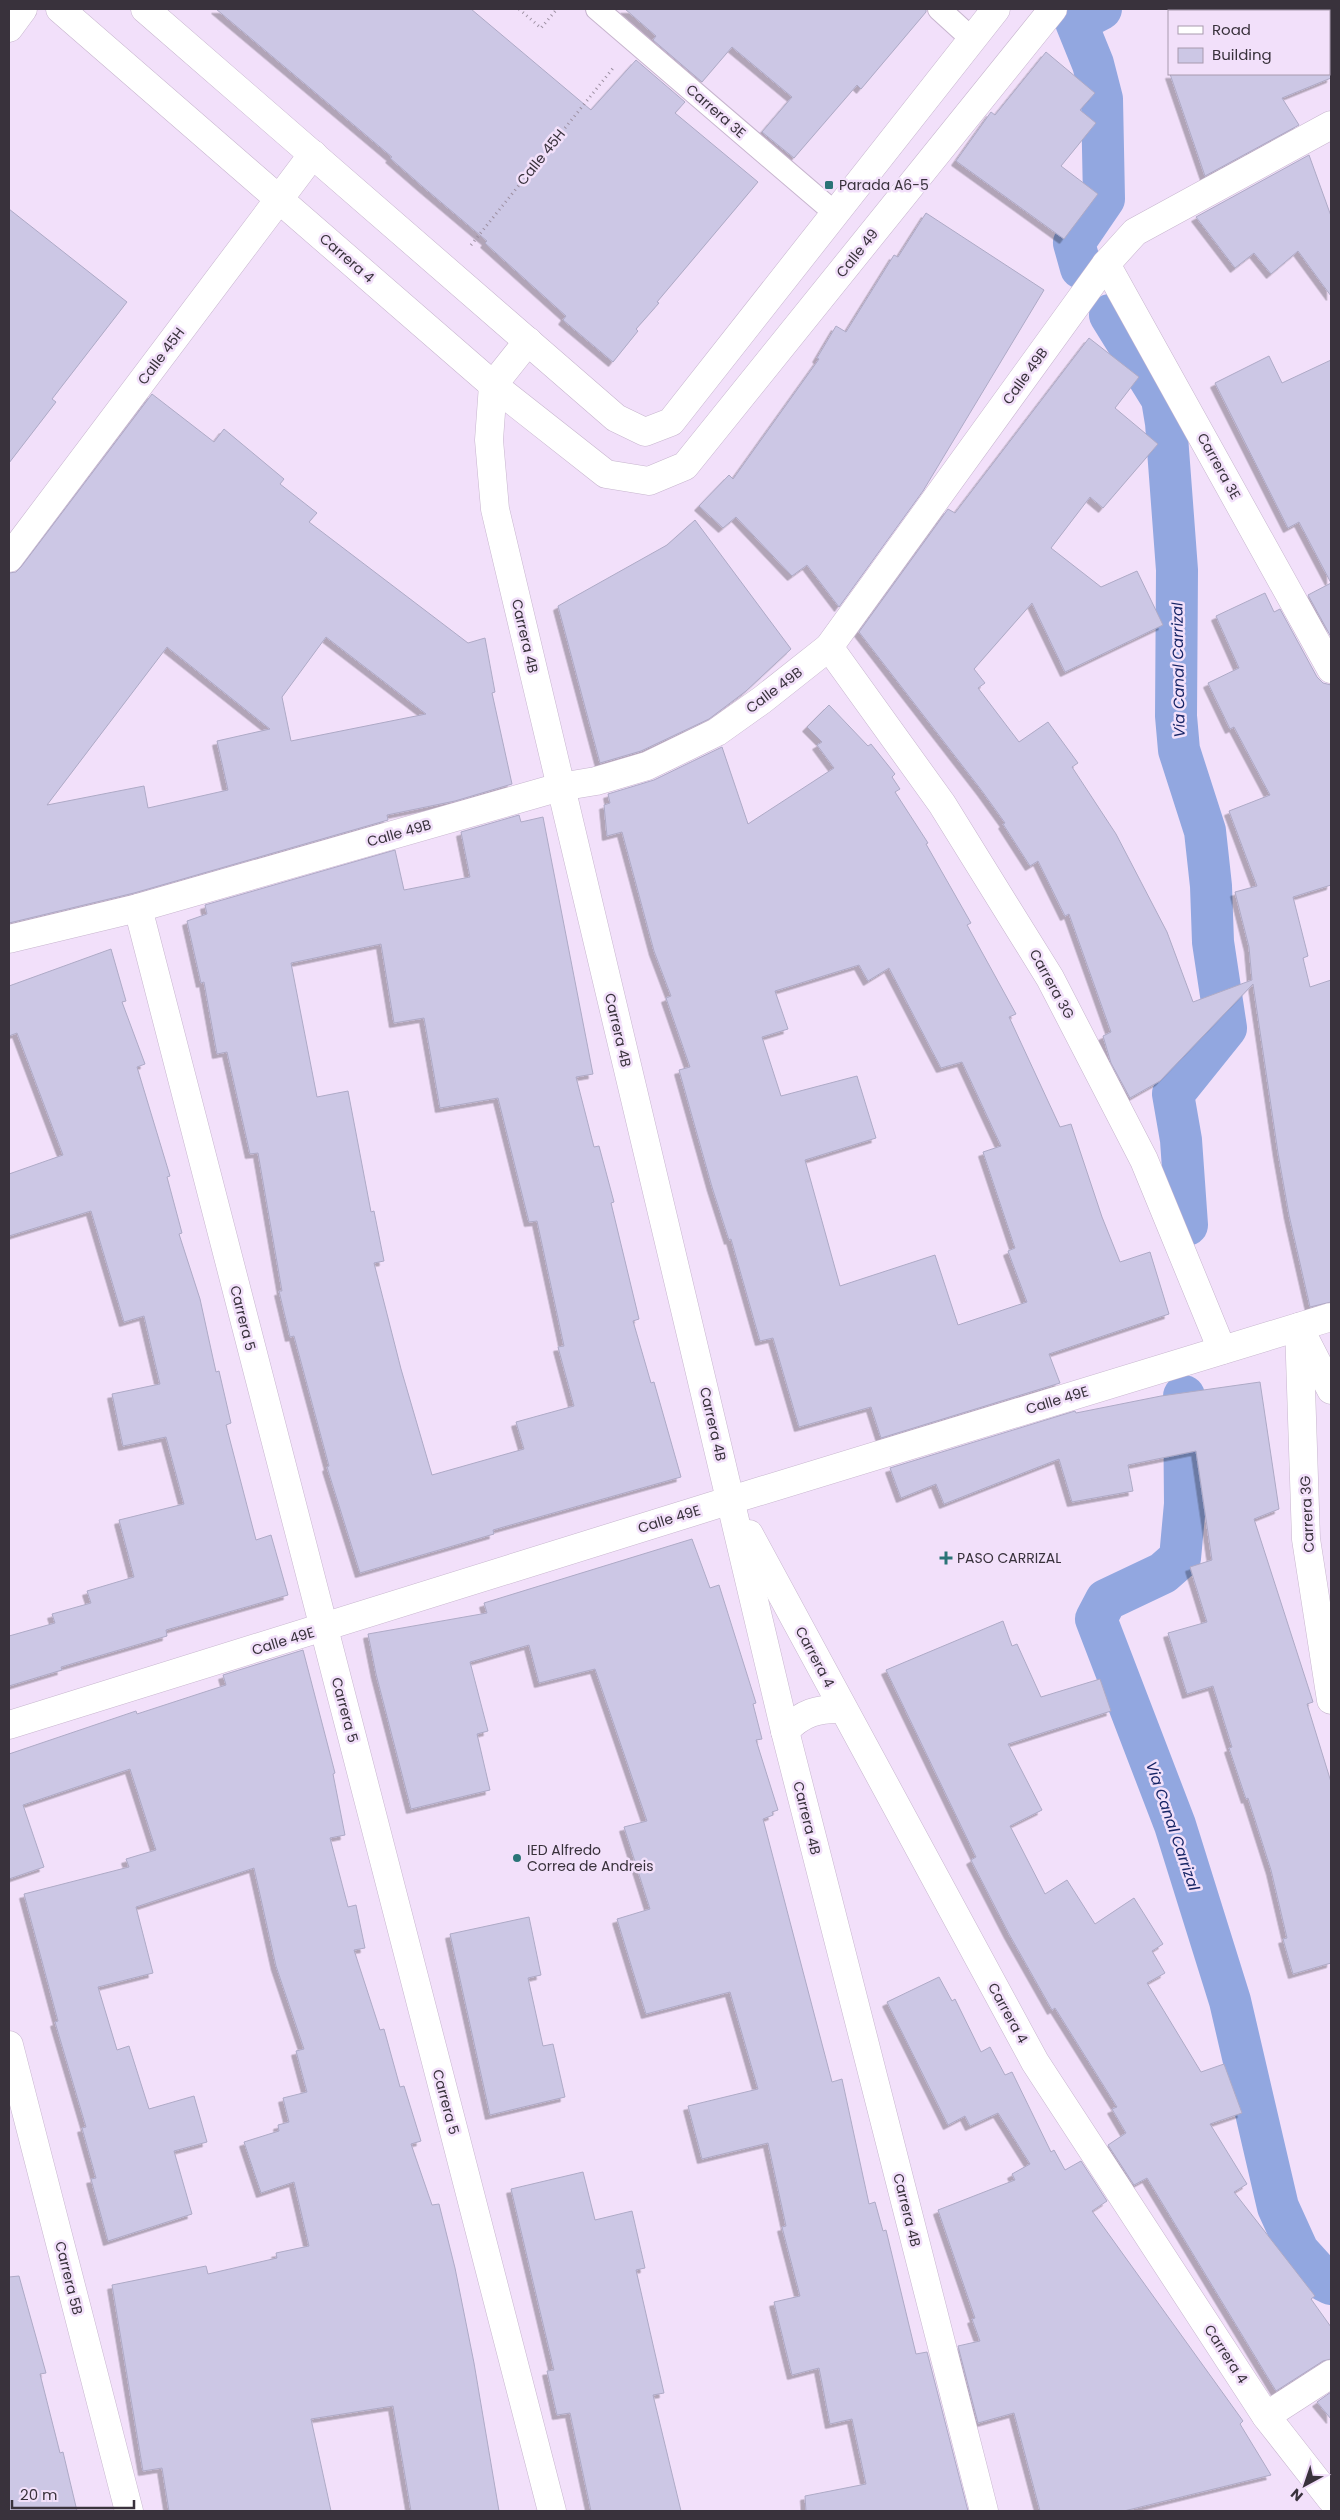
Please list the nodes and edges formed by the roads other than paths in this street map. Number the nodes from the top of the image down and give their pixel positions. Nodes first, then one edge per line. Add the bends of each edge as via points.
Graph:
1 (23, 9) edge
2 (60, 9) edge
3 (145, 9) edge
4 (597, 9) edge
5 (940, 9) edge
6 (996, 9) edge
7 (1053, 9) edge
8 (9, 28) edge
9 (972, 39) junction
10 (1331, 125) edge
11 (313, 154) junction
12 (279, 199) junction
13 (835, 213) junction
14 (1106, 264) junction
15 (528, 341) junction
16 (493, 385) junction
17 (649, 481) joint
18 (9, 558) edge
19 (830, 647) junction
20 (1331, 669) edge
21 (560, 787) junction
22 (138, 908) junction
23 (9, 939) edge
24 (1331, 1317) edge
25 (1300, 1327) junction
26 (1222, 1350) junction
27 (1331, 1390) edge
28 (731, 1500) junction
29 (324, 1628) junction
30 (1331, 1700) edge
31 (842, 1709) junction
32 (9, 1725) edge
33 (785, 1731) junction
34 (9, 2046) edge
35 (1331, 2374) edge
36 (1266, 2416) junction
37 (1331, 2499) edge
38 (129, 2511) edge
39 (552, 2511) edge
40 (984, 2511) edge

1 - 8 street
2 - 12 street, Carrera 4
3 - 11 street
4 - 13 lane, Carrera 3E
5 - 9 lane
6 - 9 street
7 - 17 street, Calle 49 via 685,466
9 - 13 street
10 - 14 street, Calle 49B via 1135,232
11 - 12 street, Calle 45H
11 - 15 street
12 - 16 street, Carrera 4
12 - 18 street, Calle 45H
13 - 15 street via 671,422 645,432 616,418
14 - 19 street, Calle 49B
14 - 20 street, Carrera 3E
15 - 16 street
16 - 17 street, Carrera 4 via 606,474
16 - 21 street, Carrera 4B via 489,440 495,509
19 - 21 street, Calle 49B via 717,732 647,766 596,781
19 - 26 street, Carrera 3G via 942,804 1050,978 1144,1160
21 - 22 street, Calle 49B
21 - 28 street, Carrera 4B
22 - 23 street, Calle 49B
22 - 29 street, Carrera 5
24 - 25 street, Calle 49E
25 - 26 street, Calle 49E
25 - 27 street
25 - 30 street, Carrera 3G via 1306,1539
26 - 28 street, Calle 49E
28 - 29 street, Calle 49E
28 - 31 street, Carrera 4
28 - 33 street, Carrera 4B
29 - 32 street, Calle 49E
29 - 39 street, Carrera 5
31 - 33 street via 811,1712 796,1719
31 - 36 street, Carrera 4 via 1035,2062
33 - 40 street, Carrera 4B
34 - 38 street, Carrera 5B
35 - 36 street
36 - 37 street, Carrera 4

